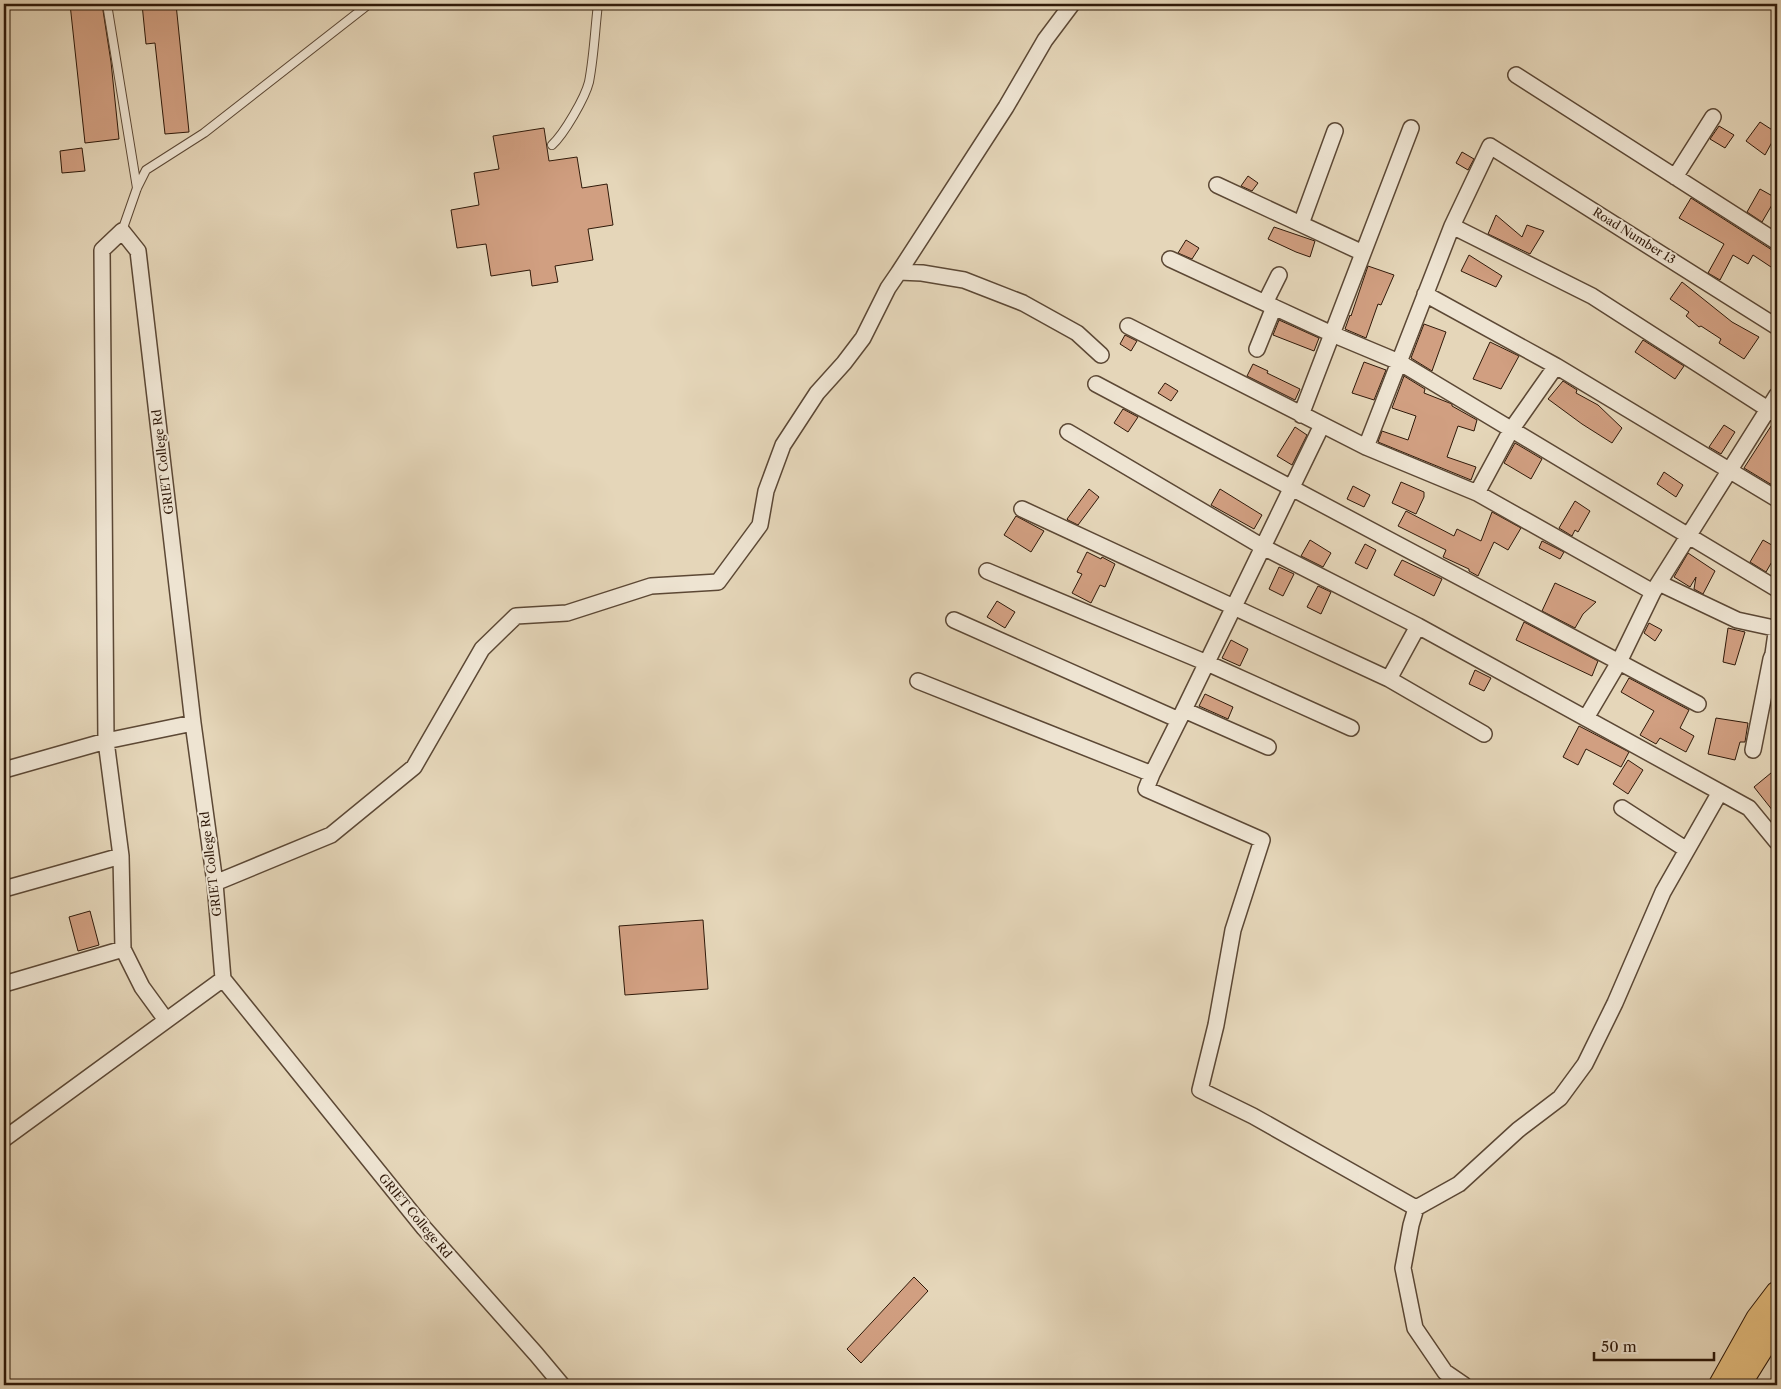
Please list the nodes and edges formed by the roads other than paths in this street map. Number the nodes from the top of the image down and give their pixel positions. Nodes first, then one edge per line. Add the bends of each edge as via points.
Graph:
1 (107, 4) edge
2 (369, 4) edge
3 (598, 4) edge
4 (1072, 4) edge
5 (1516, 75) dead end
6 (1712, 117) dead end
7 (1411, 128) dead end
8 (1335, 131) dead end
9 (552, 145) dead end
10 (1675, 177) junction
11 (1217, 185) dead end
12 (137, 188) junction
13 (1301, 224) junction
14 (1452, 226) junction
15 (122, 230) junction
16 (1777, 242) edge
17 (1363, 253) junction
18 (1170, 259) dead end
19 (899, 272) junction
20 (1279, 275) dead end
21 (1425, 294) junction
22 (1270, 305) junction
23 (1128, 326) dead end
24 (1777, 327) edge
25 (1332, 334) junction
26 (1257, 349) dead end
27 (1101, 355) dead end
28 (1399, 362) junction
29 (1556, 366) junction
30 (1096, 384) dead end
31 (1777, 395) edge
32 (1773, 412) edge
33 (1301, 414) junction
34 (1322, 425) junction
35 (1511, 430) junction
36 (1068, 432) dead end
37 (1366, 447) junction
38 (1731, 471) junction
39 (1292, 488) junction
40 (1477, 493) junction
41 (1777, 499) edge
42 (1022, 509) dead end
43 (1688, 536) junction
44 (1263, 547) junction
45 (987, 571) dead end
46 (1656, 587) junction
47 (1777, 589) edge
48 (1234, 607) junction
49 (954, 620) dead end
50 (1418, 626) junction
51 (1775, 654) edge
52 (1619, 662) junction
53 (1207, 663) junction
54 (1389, 678) junction
55 (918, 681) dead end
56 (1698, 704) dead end
57 (1181, 715) junction
58 (1586, 718) junction
59 (193, 723) junction
60 (1351, 728) dead end
61 (1484, 734) dead end
62 (106, 741) junction
63 (1268, 747) dead end
64 (1753, 750) dead end
65 (4, 770) edge
66 (1152, 774) junction
67 (1720, 792) junction
68 (1622, 808) dead end
69 (1777, 842) edge
70 (1687, 850) junction
71 (121, 856) junction
72 (215, 883) junction
73 (4, 889) edge
74 (123, 949) junction
75 (223, 979) junction
76 (4, 984) edge
77 (166, 1020) junction
78 (4, 1138) edge
79 (1416, 1208) junction
80 (1777, 1294) edge
81 (1777, 1323) edge
82 (562, 1385) edge
83 (1464, 1385) edge
84 (1721, 1385) edge
85 (1738, 1385) edge

1 - 12 lane
2 - 12 lane via 204,133 146,170
3 - 9 lane via 589,83 573,117
4 - 19 street via 1045,40 1006,107
5 - 10 street
6 - 10 street
7 - 17 street
8 - 13 street
10 - 16 street
11 - 13 street
12 - 15 lane
13 - 17 street
14 - 21 street
14 - 24 street, Road Number 13 via 1490,146
14 - 32 street via 1592,296
15 - 59 street, GRIET College Rd via 138,251
15 - 62 street via 102,250
17 - 25 street
18 - 22 street
19 - 27 street via 964,280 1023,303 1077,333
19 - 72 street via 863,338 817,393 783,445 766,491 760,525 718,582 651,586 567,613 516,616 482,649 414,767 331,835
20 - 22 street
21 - 28 street
21 - 29 street
22 - 25 street
22 - 26 street
23 - 33 street
25 - 28 street
25 - 33 street
28 - 35 street
28 - 37 street
29 - 35 street
29 - 38 street
30 - 39 street
31 - 32 street
32 - 38 street
33 - 34 street
34 - 37 street
34 - 39 street
35 - 40 street
35 - 43 street
36 - 44 street
37 - 40 street
38 - 41 street
38 - 43 street
39 - 44 street
39 - 52 street
40 - 46 street
42 - 48 street
43 - 46 street
43 - 47 street
44 - 48 street
44 - 50 street
45 - 53 street
46 - 51 street via 1737,620 1774,628
46 - 52 street
48 - 53 street
48 - 54 street
49 - 57 street
50 - 54 street
50 - 58 street
51 - 64 street
52 - 56 street
52 - 58 street
53 - 57 street
53 - 60 street
54 - 61 street
55 - 66 street
57 - 63 street
57 - 66 street
58 - 67 street
59 - 62 street
59 - 72 street, GRIET College Rd
62 - 65 street
62 - 71 street
66 - 79 street via 1146,789 1262,840 1233,930 1216,1025 1200,1090 1254,1116
67 - 69 street via 1748,808
67 - 70 street
68 - 70 street
70 - 79 street via 1663,892 1585,1064 1560,1098 1518,1130 1459,1184
71 - 73 street
71 - 74 street
72 - 75 street, GRIET College Rd
74 - 76 street
74 - 77 street via 142,987
75 - 77 street
75 - 82 street, GRIET College Rd via 424,1228
77 - 78 street
79 - 83 street via 1403,1268 1415,1328 1445,1372
80 - 84 main road via 1758,1318
81 - 85 main road

